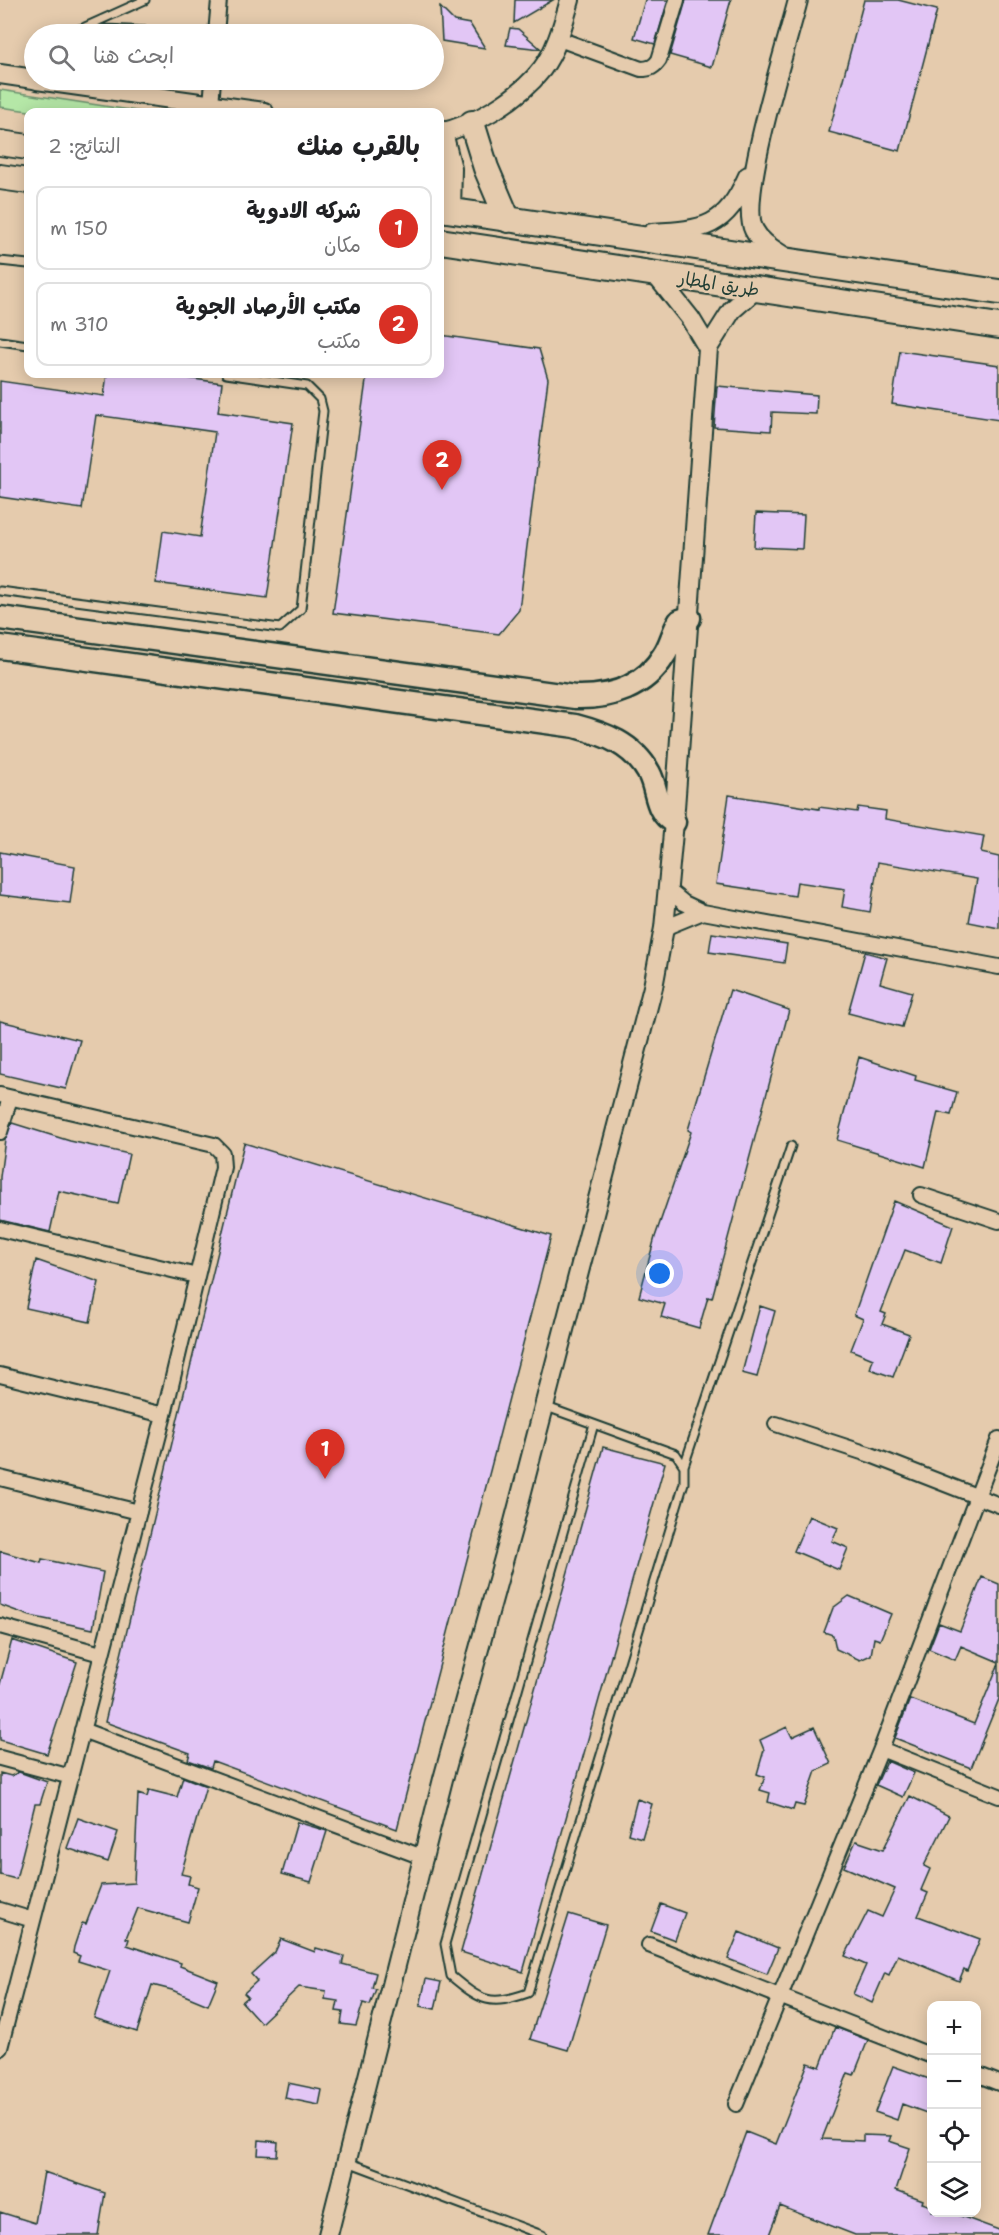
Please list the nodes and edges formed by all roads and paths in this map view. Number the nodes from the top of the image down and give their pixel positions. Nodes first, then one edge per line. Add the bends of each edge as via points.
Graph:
1 (144, 0) edge
2 (219, 0) edge
3 (570, 0) edge
4 (677, 0) edge
5 (798, 0) edge
6 (92, 24) edge
7 (217, 24) edge
8 (559, 39) junction
9 (0, 74) edge
10 (24, 78) edge
11 (108, 90) edge
12 (212, 90) edge
13 (211, 105) junction
14 (234, 108) edge
15 (472, 123) junction
16 (444, 132) edge
17 (0, 143) edge
18 (24, 146) edge
19 (444, 149) edge
20 (758, 156) junction
21 (0, 177) edge
22 (24, 180) edge
23 (444, 209) edge
24 (508, 219) junction
25 (614, 234) junction
26 (444, 242) edge
27 (0, 261) edge
28 (790, 261) junction
29 (24, 264) edge
30 (655, 274) junction
31 (756, 289) junction
32 (999, 292) edge
33 (999, 326) edge
34 (0, 341) edge
35 (24, 344) edge
36 (708, 348) junction
37 (253, 378) edge
38 (0, 591) edge
39 (0, 618) edge
40 (689, 618) junction
41 (0, 647) edge
42 (674, 822) junction
43 (668, 890) junction
44 (703, 912) junction
45 (664, 928) junction
46 (999, 967) edge
47 (5, 1097) edge
48 (0, 1132) edge
49 (791, 1146) dead end
50 (921, 1195) dead end
51 (999, 1221) edge
52 (0, 1229) edge
53 (197, 1276) junction
54 (0, 1375) edge
55 (544, 1406) junction
56 (164, 1415) junction
57 (594, 1424) junction
58 (776, 1424) dead end
59 (999, 1439) edge
60 (684, 1466) junction
61 (0, 1478) edge
62 (978, 1496) junction
63 (999, 1505) edge
64 (139, 1512) junction
65 (0, 1626) edge
66 (101, 1654) junction
67 (82, 1730) junction
68 (881, 1749) junction
69 (0, 1758) edge
70 (71, 1777) junction
71 (999, 1796) edge
72 (425, 1858) junction
73 (0, 1910) edge
74 (33, 1920) junction
75 (649, 1945) dead end
76 (780, 1997) junction
77 (0, 2048) edge
78 (929, 2055) edge
79 (981, 2076) edge
80 (999, 2083) edge
81 (736, 2104) dead end
82 (348, 2162) junction
83 (328, 2235) edge
84 (542, 2235) edge

1 - 6 lane
2 - 7 street
3 - 8 street
4 - 8 street via 659,60 648,69
5 - 20 street
8 - 15 street via 542,70 515,95
9 - 10 street
11 - 13 street
12 - 13 street
13 - 14 street
15 - 16 street
15 - 24 highway
17 - 18 highway
19 - 23 highway via 449,170
20 - 25 street via 738,199 723,218 712,224 693,230
20 - 28 street via 751,223 761,240
21 - 22 highway
23 - 24 highway, طريق المطار
24 - 25 highway, طريق المطار
25 - 28 highway, طريق المطار
26 - 30 highway, طريق المطار
27 - 29 lane
28 - 32 highway, طريق المطار
30 - 31 highway, طريق المطار
30 - 36 street
31 - 33 highway, طريق المطار
31 - 36 street via 732,310
34 - 35 lane
36 - 40 street
37 - 38 lane via 307,386 320,399 323,411 301,609 291,621 280,628
39 - 40 main road via 596,697 616,693 651,672 664,656 680,621
40 - 42 street
41 - 42 main road via 575,726 609,736 638,758 649,773 663,813
42 - 43 street
43 - 44 street
43 - 45 street
44 - 45 street
44 - 46 street
45 - 55 street via 645,1023
47 - 48 street
47 - 53 street via 214,1145 222,1154 224,1167
49 - 60 lane
50 - 51 street
52 - 53 street
53 - 56 street
54 - 56 street
55 - 57 lane
55 - 72 street
56 - 64 street
57 - 60 lane via 676,1454
57 - 60 lane via 445,1944 451,1976 475,1996 502,2002 528,1994 684,1483
58 - 62 street
59 - 62 street
61 - 64 street
62 - 63 street
62 - 68 street
64 - 66 street
65 - 66 street
66 - 67 street
67 - 70 street
67 - 72 street
68 - 71 street
68 - 76 street
69 - 70 street
70 - 74 street
72 - 82 street
73 - 74 street
74 - 77 street
75 - 76 street
76 - 78 street
76 - 81 street
79 - 80 street
82 - 83 street
82 - 84 lane

